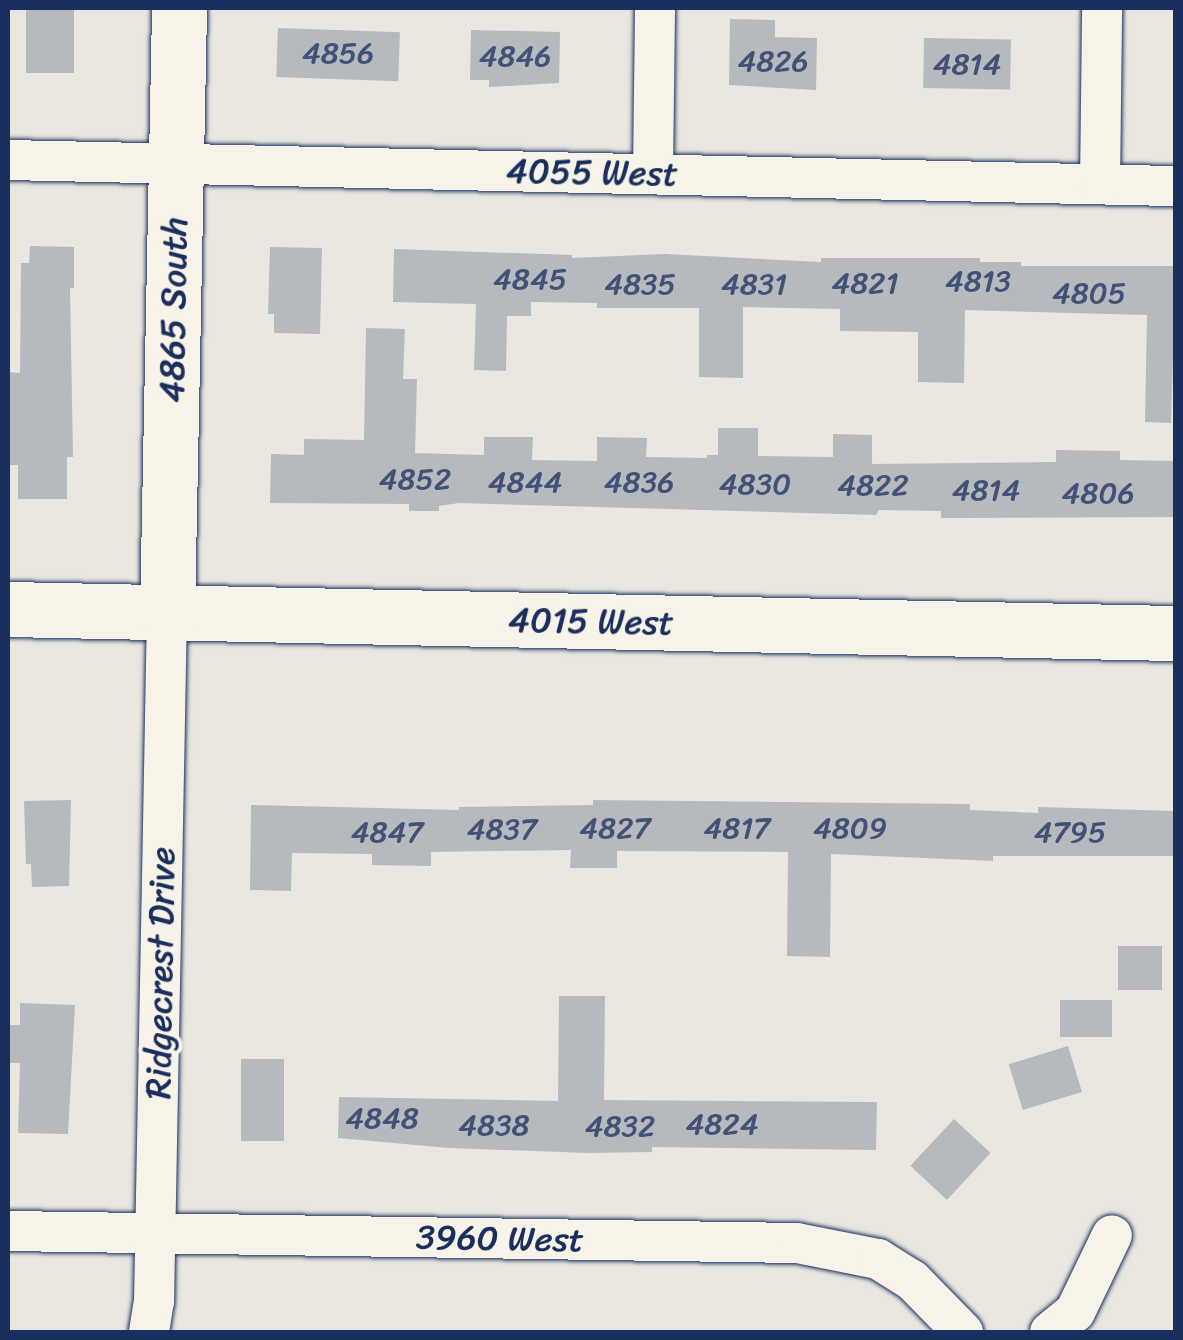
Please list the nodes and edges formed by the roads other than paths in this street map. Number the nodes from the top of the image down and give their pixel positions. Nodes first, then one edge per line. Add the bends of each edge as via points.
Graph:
1 (179, 8) edge
2 (655, 8) edge
3 (1102, 8) edge
4 (8, 160) edge
5 (175, 164) junction
6 (653, 174) junction
7 (1100, 184) junction
8 (1176, 186) edge
9 (8, 609) edge
10 (167, 613) junction
11 (1176, 633) edge
12 (8, 1230) edge
13 (154, 1233) junction
14 (1112, 1236) dead end
15 (149, 1332) edge
16 (962, 1332) edge
17 (1050, 1332) edge

1 - 5 street, 4865 South
2 - 6 street
3 - 7 street
4 - 5 street, 4055 West
5 - 6 street, 4055 West
5 - 10 street, 4865 South
6 - 7 street, 4055 West
7 - 8 street, 4055 West
9 - 10 street, 4015 West
10 - 11 street, 4015 West
10 - 13 street, Ridgecrest Drive
12 - 13 street, 3960 West
13 - 15 street, Ridgecrest Drive
13 - 16 street, 3960 West via 811,1244 878,1259 912,1280
14 - 17 street via 1076,1312

